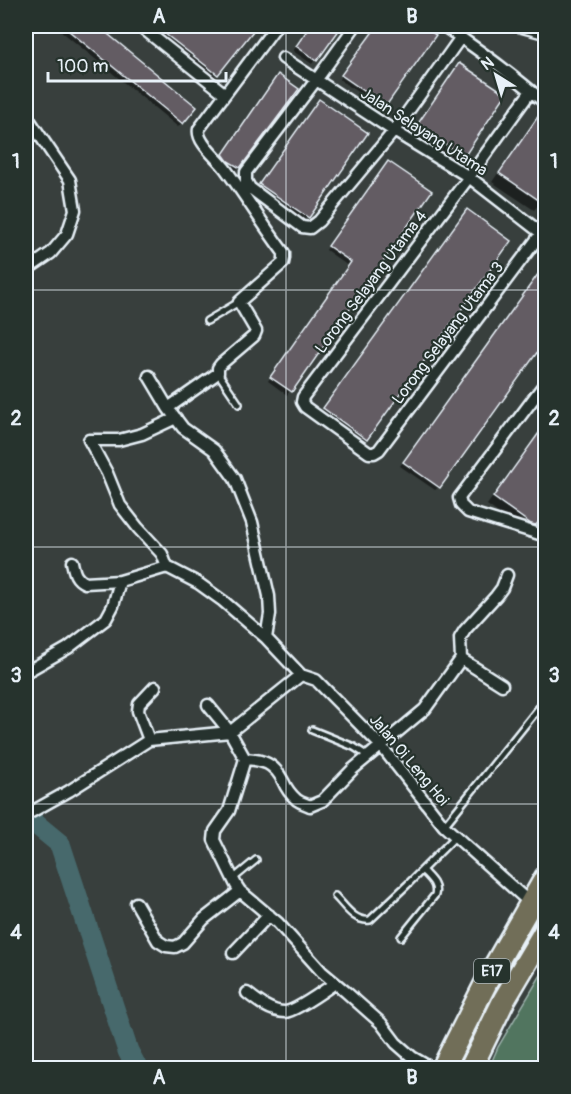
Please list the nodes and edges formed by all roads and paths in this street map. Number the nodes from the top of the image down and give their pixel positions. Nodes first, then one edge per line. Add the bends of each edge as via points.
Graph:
1 (140, 26) edge
2 (276, 26) edge
3 (355, 26) edge
4 (444, 26) edge
5 (509, 26) edge
6 (546, 36) edge
7 (461, 37) junction
8 (283, 57) dead end
9 (317, 79) junction
10 (531, 91) junction
11 (225, 94) junction
12 (546, 104) edge
13 (26, 115) edge
14 (394, 131) junction
15 (469, 177) junction
16 (544, 232) edge
17 (26, 270) edge
18 (239, 302) junction
19 (207, 321) dead end
20 (218, 373) junction
21 (149, 376) dead end
22 (546, 382) edge
23 (239, 404) dead end
24 (168, 408) junction
25 (176, 418) junction
26 (380, 450) joint
27 (546, 536) edge
28 (72, 562) dead end
29 (167, 567) junction
30 (507, 574) dead end
31 (120, 581) junction
32 (266, 638) junction
33 (461, 659) junction
34 (27, 666) edge
35 (301, 675) junction
36 (502, 685) dead end
37 (155, 687) dead end
38 (546, 699) edge
39 (208, 705) dead end
40 (312, 730) dead end
41 (230, 732) junction
42 (148, 740) junction
43 (382, 747) junction
44 (369, 757) junction
45 (245, 759) junction
46 (26, 815) edge
47 (444, 826) junction
48 (455, 837) junction
49 (256, 860) dead end
50 (422, 870) junction
51 (546, 877) edge
52 (233, 879) junction
53 (240, 891) junction
54 (335, 896) dead end
55 (136, 903) dead end
56 (530, 903) junction
57 (269, 915) junction
58 (546, 929) edge
59 (401, 937) dead end
60 (233, 953) dead end
61 (335, 983) junction
62 (247, 993) dead end
63 (431, 1068) edge
64 (443, 1068) edge
65 (471, 1068) edge

1 - 11 street
2 - 11 street
3 - 9 street
4 - 7 street
5 - 6 lane
7 - 10 street
7 - 14 street
8 - 9 street, Jalan Selayang Utama
9 - 14 street, Jalan Selayang Utama
9 - 14 street via 246,172 250,188 302,227 310,228 319,221
10 - 12 street
10 - 15 street, Lorong Selayang Utama 4
11 - 18 street via 198,134 284,253 283,263
13 - 17 street via 70,180 75,210 67,234 51,253
14 - 15 street, Jalan Selayang Utama
15 - 16 street, Jalan Selayang Utama
15 - 26 street, Lorong Selayang Utama 4 via 303,397 305,407 369,453
16 - 26 street, Lorong Selayang Utama 3
18 - 19 lane
18 - 20 street via 256,331 221,364
20 - 23 lane
20 - 24 street
21 - 24 street
22 - 27 street via 459,498 468,512
24 - 25 street
25 - 29 street via 119,440 88,440 120,506 162,554
25 - 32 street via 183,428 214,450 235,479 252,522 269,596
28 - 31 street via 77,578 84,583
29 - 31 street
29 - 32 street, Jalan Oi Leng Hoi via 198,583
30 - 33 street via 502,588 460,638
31 - 34 street via 106,619 68,648
32 - 35 street, Jalan Oi Leng Hoi
33 - 36 street
33 - 43 street via 425,709
35 - 41 street
35 - 43 street, Jalan Oi Leng Hoi via 316,680
37 - 42 street via 139,704 138,711
38 - 47 lane
39 - 41 street
40 - 44 lane
41 - 42 street
41 - 45 street
42 - 46 street
43 - 44 street
43 - 47 street, Jalan Oi Leng Hoi
44 - 45 street via 322,801 310,806 297,800 271,765
45 - 52 street via 230,811 215,831 214,840
47 - 48 street, Jalan Oi Leng Hoi
48 - 50 lane
48 - 56 street, Jalan Oi Leng Hoi
49 - 52 lane
50 - 54 lane via 370,920 353,916
50 - 59 lane via 435,885 435,895
51 - 56 highway, E17
52 - 53 street
53 - 55 street via 175,947 158,941
53 - 57 street
56 - 64 highway, E17
57 - 60 street
57 - 61 street
58 - 65 highway, E17 via 504,1000
61 - 62 street via 286,1012 270,1009
61 - 63 street via 381,1023 396,1043

